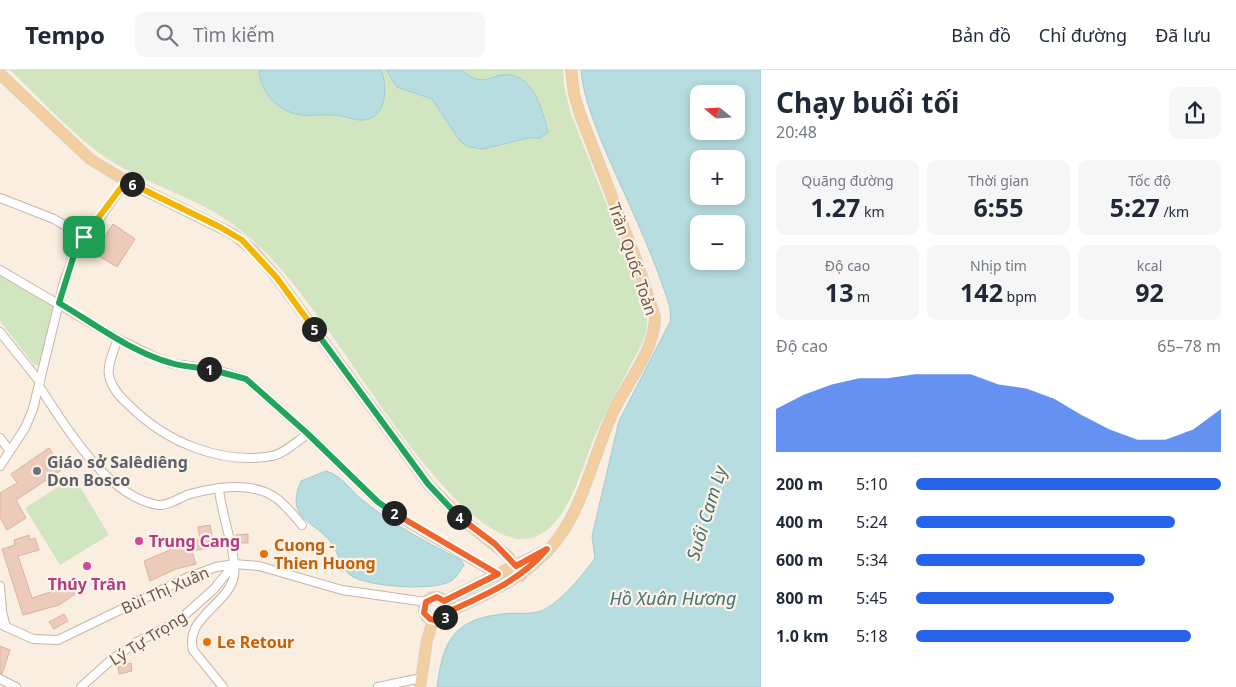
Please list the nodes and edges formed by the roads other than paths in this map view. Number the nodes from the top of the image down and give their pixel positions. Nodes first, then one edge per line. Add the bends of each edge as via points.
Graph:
1 (571, 70) edge
2 (0, 74) edge
3 (126, 181) junction
4 (0, 198) edge
5 (84, 237) junction
6 (0, 270) edge
7 (59, 303) junction
8 (0, 332) edge
9 (118, 339) junction
10 (40, 384) junction
11 (308, 434) junction
12 (0, 438) edge
13 (10, 451) junction
14 (0, 466) edge
15 (219, 488) junction
16 (302, 525) dead end
17 (234, 564) junction
18 (518, 571) junction
19 (498, 574) junction
20 (0, 586) edge
21 (444, 601) junction
22 (426, 602) junction
23 (448, 612) junction
24 (433, 621) junction
25 (3, 625) edge
26 (0, 679) edge
27 (420, 682) edge
28 (16, 687) edge
29 (81, 687) edge
30 (223, 687) edge
31 (378, 687) edge

1 - 18 main road, Trần Quốc Toản via 580,114 637,262 655,326 644,355 605,430 572,516 547,549
2 - 3 main road via 78,150
3 - 5 street
3 - 18 main road via 233,234 254,251 428,484 463,520 501,550
4 - 5 street via 54,219
5 - 7 street via 74,255
6 - 7 street
7 - 9 street
7 - 10 street
8 - 10 street
9 - 11 street via 173,364 213,369 246,379
9 - 11 street via 108,373 111,383 142,418 173,439 208,452 239,457 274,456
10 - 13 street via 25,428
10 - 15 street via 96,466 112,482 130,493 163,505 190,494
11 - 19 street via 378,502
12 - 13 street
13 - 14 street
15 - 16 street via 254,489 269,494
15 - 17 street via 219,501
17 - 22 street, Bùi Thị Xuân via 259,566 342,590
17 - 25 street, Bùi Thị Xuân via 186,578 58,640 33,639
17 - 29 street, Lý Tự Trọng via 214,589 178,622 135,643
17 - 30 street via 229,590 192,635 194,650
18 - 19 main road, Trần Quốc Toản
18 - 23 main road, Trần Quốc Toản via 487,594
19 - 21 main road, Trần Quốc Toản
20 - 25 street
21 - 22 main road via 437,597
21 - 23 main road
22 - 24 main road via 424,613
23 - 24 main road via 443,619
24 - 27 main road
26 - 28 street
27 - 31 street

